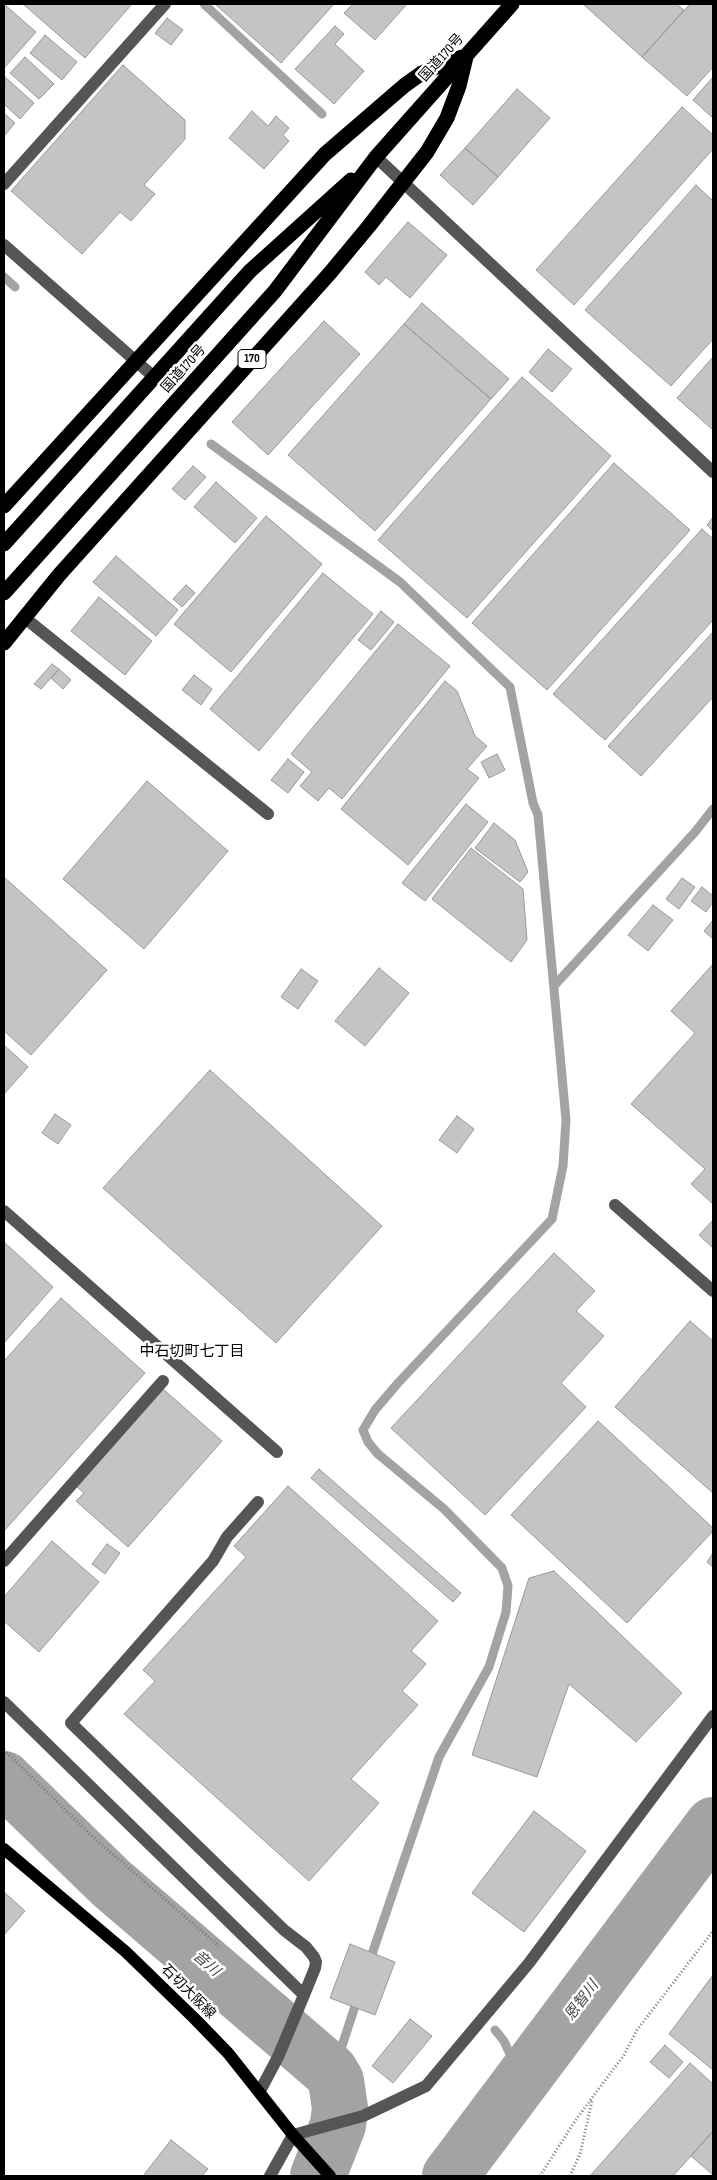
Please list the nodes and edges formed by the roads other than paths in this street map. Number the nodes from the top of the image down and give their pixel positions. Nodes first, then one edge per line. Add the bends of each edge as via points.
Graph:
1 (165, 4) edge
2 (512, 4) edge
3 (466, 55) junction
4 (376, 157) junction
5 (403, 182) junction
6 (4, 184) edge
7 (4, 245) edge
8 (136, 360) junction
9 (154, 377) junction
10 (713, 472) edge
11 (4, 506) edge
12 (4, 544) edge
13 (4, 593) edge
14 (25, 618) junction
15 (4, 643) edge
16 (268, 814) dead end
17 (614, 1205) dead end
18 (4, 1211) edge
19 (713, 1291) edge
20 (163, 1381) dead end
21 (277, 1452) dead end
22 (258, 1502) dead end
23 (4, 1561) edge
24 (4, 1702) edge
25 (713, 1716) edge
26 (4, 1849) edge
27 (304, 1995) junction
28 (260, 2091) junction
29 (293, 2134) junction
30 (270, 2176) edge
31 (330, 2176) edge

1 - 6 street
2 - 3 highway, 国道170号 / 170
3 - 4 highway, 国道170号 / 170
3 - 5 highway, 170 via 447,118 427,152
3 - 8 highway, 170 via 405,85 325,154
4 - 5 street
4 - 9 highway, 国道170号 / 170 via 250,271
4 - 13 highway, 国道170号 / 170 via 275,291
5 - 10 street
5 - 14 highway, 170 via 330,273 131,493
7 - 8 street
8 - 9 street
8 - 11 highway, 170
9 - 12 highway, 国道170号 / 170
14 - 15 highway, 170
14 - 16 street
17 - 19 street
18 - 21 street
20 - 23 street
22 - 27 street via 227,1537 213,1561 71,1723 284,1930 310,1951 316,1962
24 - 27 street
25 - 29 street via 529,1963 426,2086 363,2116
26 - 28 main road, 石切大阪線 via 126,1952 228,2053
27 - 28 street
28 - 29 main road, 石切大阪線
29 - 30 street
29 - 31 main road, 石切大阪線

